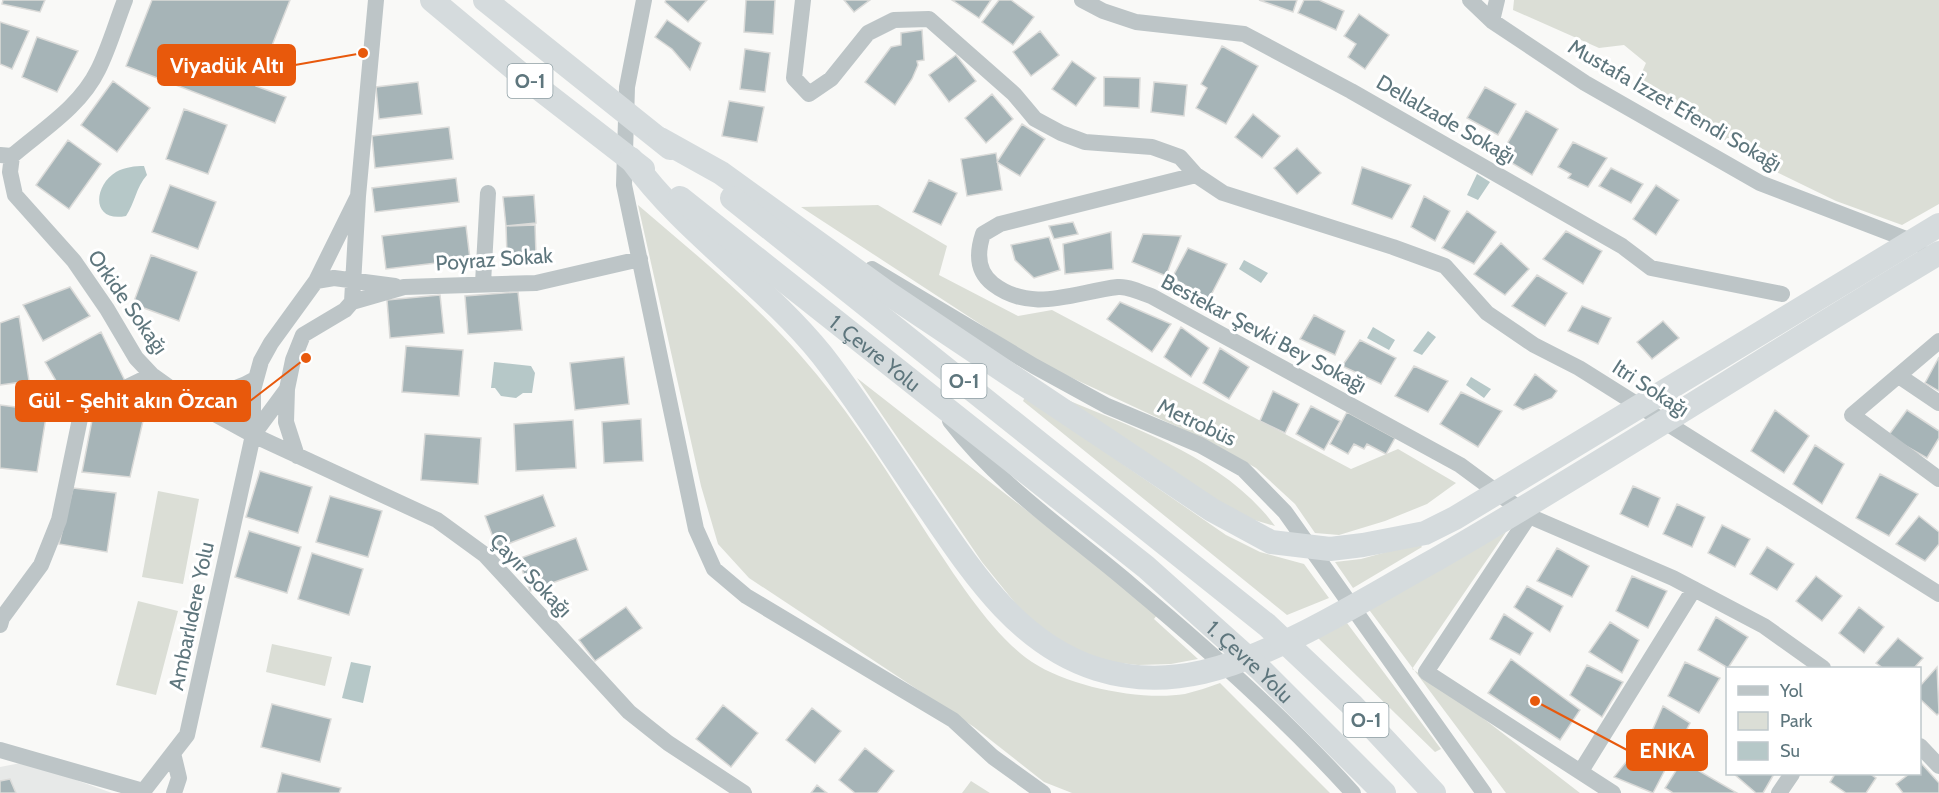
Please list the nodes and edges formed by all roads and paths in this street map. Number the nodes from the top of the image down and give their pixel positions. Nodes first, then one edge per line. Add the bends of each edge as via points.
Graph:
1 (125, 0) edge
2 (376, 0) edge
3 (432, 0) edge
4 (485, 0) edge
5 (803, 0) edge
6 (1082, 0) edge
7 (1470, 0) edge
8 (1497, 0) edge
9 (644, 1) edge
10 (1492, 21) junction
11 (660, 139) junction
12 (6, 156) edge
13 (631, 159) junction
14 (1196, 175) junction
15 (488, 193) dead end
16 (358, 196) junction
17 (781, 214) junction
18 (1939, 225) edge
19 (1939, 253) edge
20 (640, 259) junction
21 (316, 281) junction
22 (351, 282) junction
23 (483, 283) junction
24 (405, 287) junction
25 (1782, 294) dead end
26 (352, 302) junction
27 (1939, 341) edge
28 (152, 375) junction
29 (1899, 376) junction
30 (255, 379) junction
31 (287, 389) junction
32 (175, 391) junction
33 (1939, 403) edge
34 (254, 435) junction
35 (297, 456) junction
36 (1939, 479) edge
37 (1529, 516) junction
38 (1694, 589) junction
39 (1939, 594) edge
40 (0, 625) edge
41 (1220, 648) junction
42 (1820, 667) edge
43 (1921, 747) edge
44 (0, 750) edge
45 (173, 753) junction
46 (1939, 766) edge
47 (1581, 771) junction
48 (1791, 775) edge
49 (142, 792) edge
50 (174, 793) edge
51 (744, 793) edge
52 (1043, 793) edge
53 (1353, 793) edge
54 (1384, 793) edge
55 (1434, 793) edge
56 (1484, 793) edge
57 (1613, 793) edge
58 (1779, 793) edge

1 - 12 street via 88,87 65,113
2 - 16 street, Ambarlıdere Yolu
3 - 13 highway, 1. Çevre Yolu / O-1
4 - 11 highway, 1. Çevre Yolu / O-1
5 - 14 street, Itri Sokağı via 794,78 809,94 831,79 868,33 894,20 929,19 1014,94 1035,119 1084,142 1152,147 1180,157
6 - 25 street, Dellalzade Sokağı via 1136,22 1244,34 1622,246 1651,268
7 - 10 street, Mustafa İzzet Efendi Sokağı
8 - 10 street
9 - 20 street via 627,87 624,185
10 - 19 street, Mustafa İzzet Efendi Sokağı via 1585,83 1760,183
11 - 17 highway via 721,173
11 - 55 highway, 1. Çevre Yolu / O-1 via 1267,625 1352,705
12 - 28 street, Orkide Sokağı via 15,195 74,261 136,358
13 - 19 highway via 652,189 821,354 994,598 1032,635 1060,653 1094,669 1132,677 1168,678 1205,671 1272,646 1374,594 1488,529
13 - 41 highway, 1. Çevre Yolu / O-1 via 1146,567
14 - 37 street, Bestekar Şevki Bey Sokağı via 1000,224 983,234 977,254 986,278 1005,294 1028,300 1050,300 1120,287 1153,297 1460,465
14 - 39 street, Itri Sokağı via 1222,193 1445,266 1487,313 1534,345 1579,368
15 - 23 street
16 - 21 street, Ambarlıdere Yolu
16 - 22 street, Ambarlıdere Yolu
17 - 18 highway via 886,291 1212,510 1271,542 1330,549 1425,533 1533,472
17 - 56 street, Metrobüs via 1034,366 1107,406 1200,445 1243,469 1285,512
20 - 23 street, Poyraz Sokak via 536,283
20 - 52 street via 696,529 714,569 746,596 953,720 993,757
21 - 22 street via 334,278
21 - 30 street, Ambarlıdere Yolu via 271,343
22 - 24 street
22 - 26 street, Ambarlıdere Yolu
23 - 24 street, Poyraz Sokak
24 - 26 street, Poyraz Sokak
26 - 31 street, Ambarlıdere Yolu via 303,335
27 - 29 street
28 - 32 street, Orkide Sokağı
28 - 40 street via 82,409 59,520 41,565
29 - 33 street
29 - 36 street via 1852,415
30 - 32 street via 221,393
30 - 34 street, Ambarlıdere Yolu
31 - 34 street, Ambarlıdere Yolu
31 - 35 street via 286,422
32 - 34 street, Orkide Sokağı
34 - 35 street, Çayır Sokağı
34 - 45 street, Ambarlıdere Yolu via 187,735
35 - 51 street, Çayır Sokağı via 437,520 485,555 629,712
37 - 38 street
37 - 47 street via 1426,672
38 - 42 street via 1764,626
38 - 47 street
41 - 53 street via 1238,680
41 - 54 highway, 1. Çevre Yolu / O-1 via 1260,669
43 - 46 street
44 - 49 street
45 - 49 street, Ambarlıdere Yolu
45 - 50 street via 179,778
47 - 57 street
48 - 58 street

